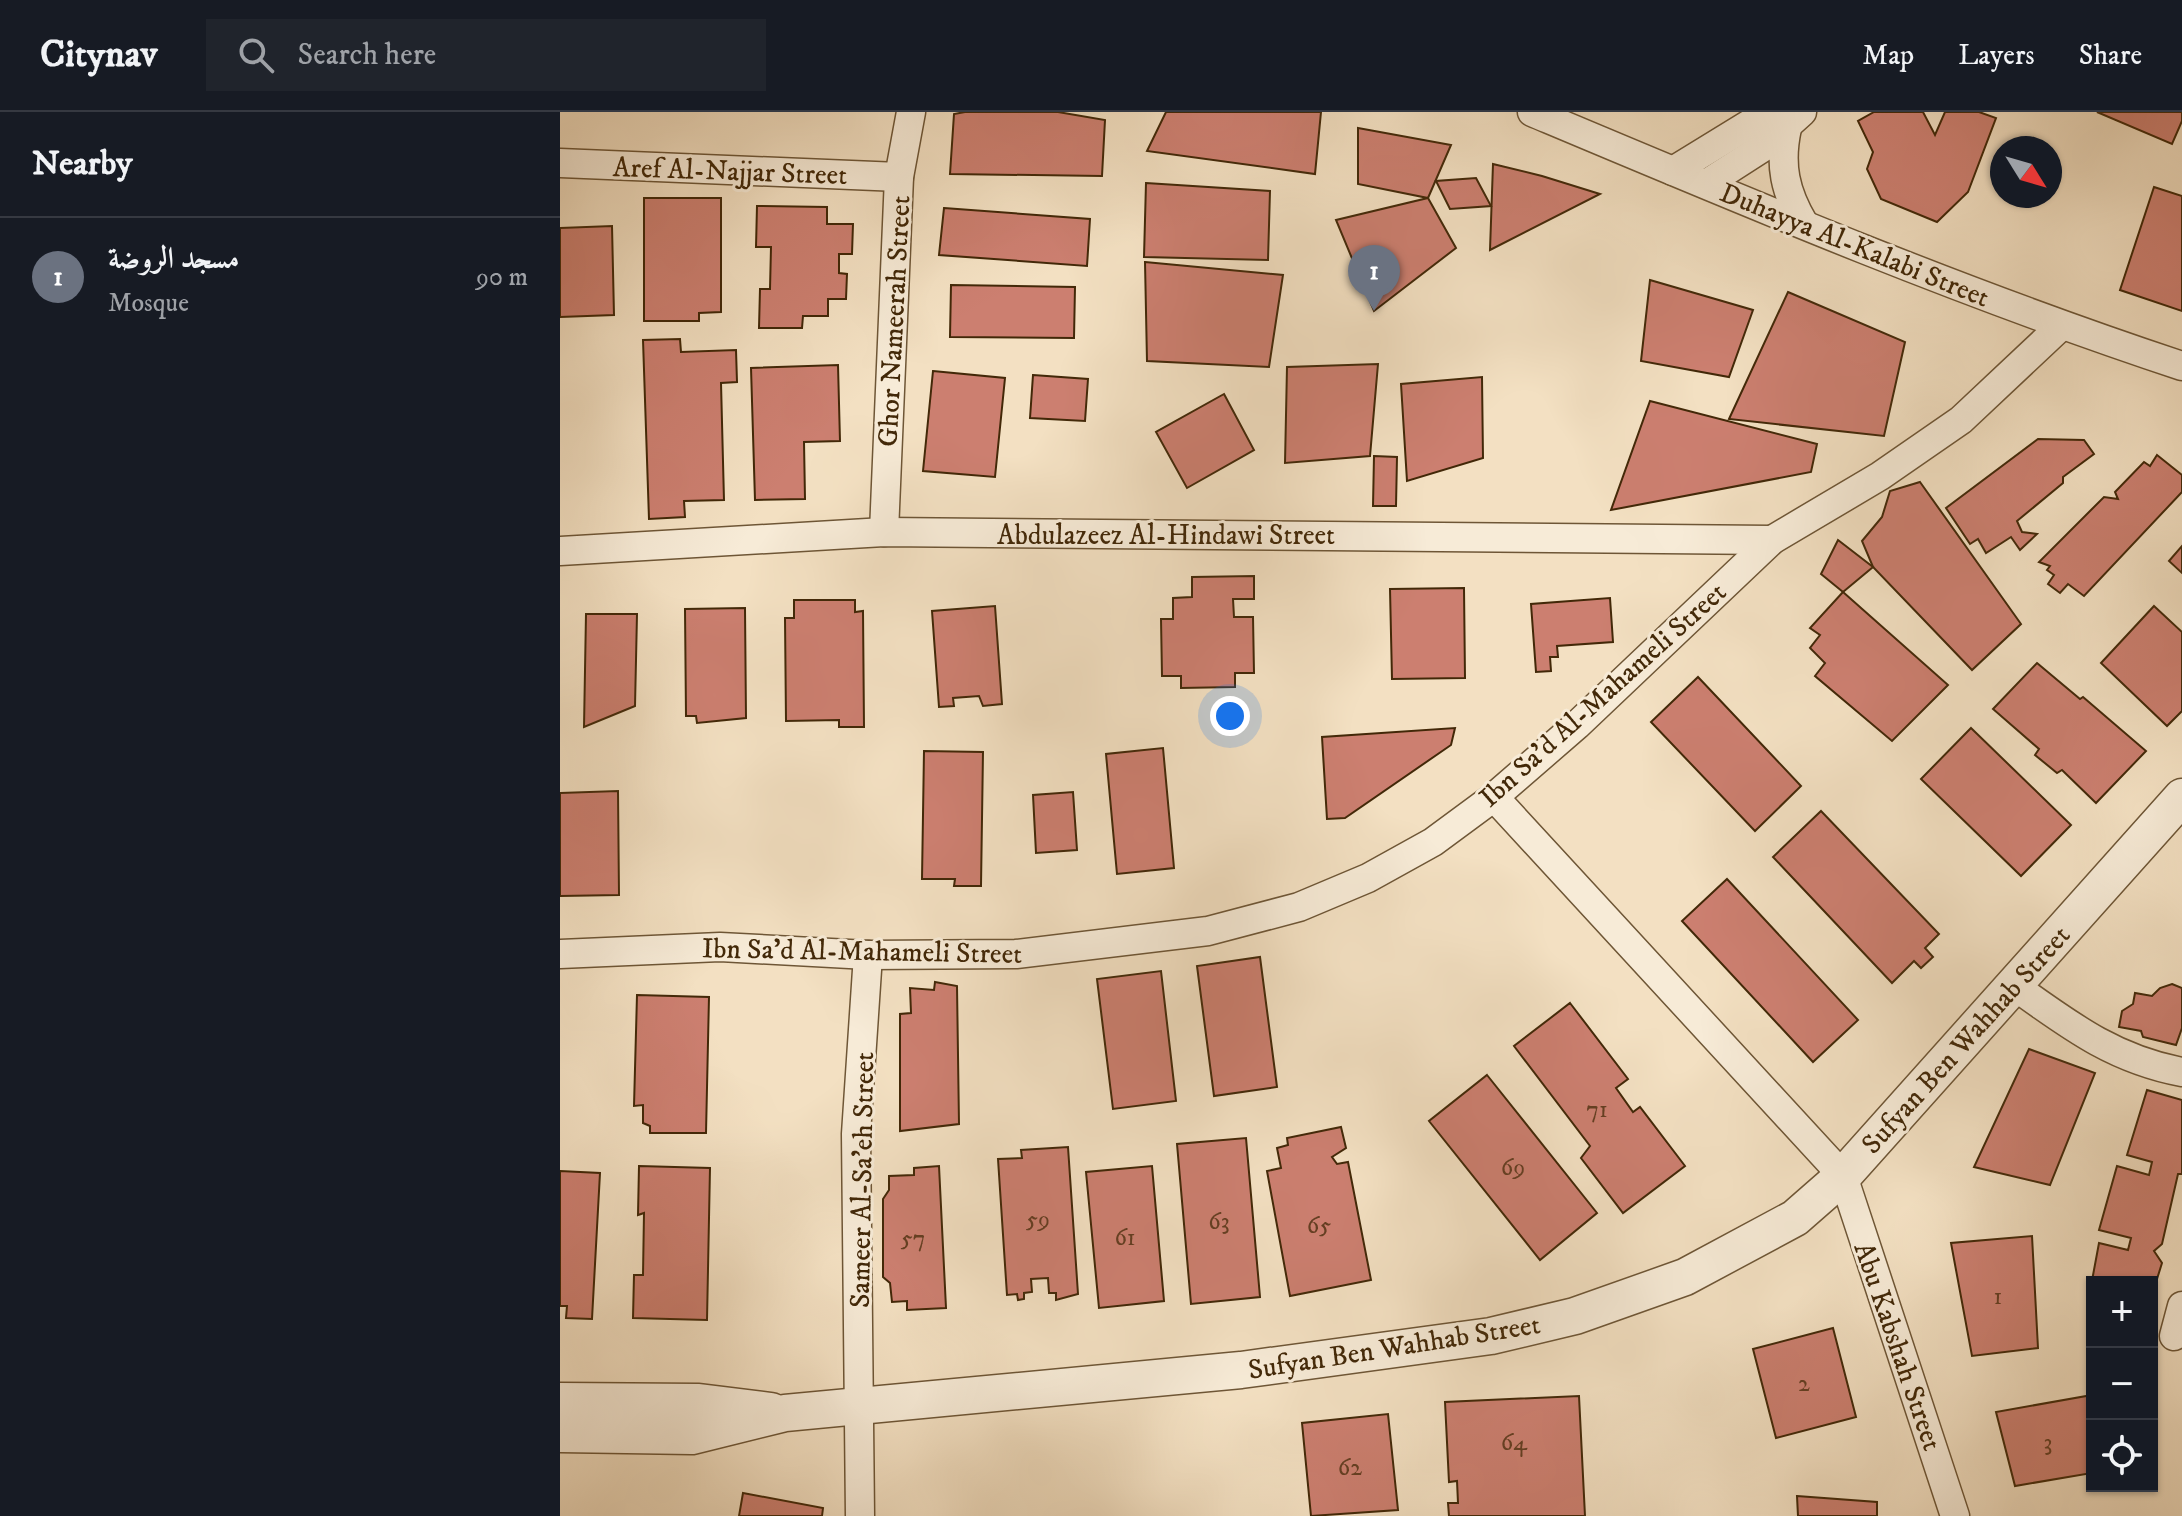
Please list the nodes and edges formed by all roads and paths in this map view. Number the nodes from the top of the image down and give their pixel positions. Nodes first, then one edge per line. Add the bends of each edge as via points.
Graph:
1 (911, 112) edge
2 (1532, 112) edge
3 (1786, 117) edge
4 (560, 163) edge
5 (1673, 171) junction
6 (899, 177) junction
7 (1706, 184) junction
8 (1804, 224) junction
9 (2061, 326) junction
10 (2182, 366) edge
11 (884, 532) junction
12 (1772, 540) junction
13 (560, 551) edge
14 (1494, 797) junction
15 (2182, 797) edge
16 (560, 954) edge
17 (868, 955) junction
18 (2013, 985) junction
19 (2182, 1072) edge
20 (1843, 1176) junction
21 (2182, 1306) edge
22 (2174, 1336) dead end
23 (560, 1401) edge
24 (860, 1404) junction
25 (785, 1413) junction
26 (560, 1434) edge
27 (860, 1516) edge
28 (1955, 1516) edge

1 - 6 street, Ghor Nameerah Street
2 - 5 street, Duhayya Al-Kalabi Street
3 - 5 street
3 - 7 street
3 - 8 street via 1786,190
4 - 6 street, Aref Al-Najjar Street
5 - 7 street, Duhayya Al-Kalabi Street
6 - 11 street, Ghor Nameerah Street
7 - 8 street, Duhayya Al-Kalabi Street
8 - 9 street, Duhayya Al-Kalabi Street
9 - 10 street, Duhayya Al-Kalabi Street
9 - 12 street, Ibn Sa'd Al-Mahameli Street via 1961,420
11 - 12 street, Abdulazeez Al-Hindawi Street
11 - 13 street, Abdulazeez Al-Hindawi Street
12 - 14 street, Ibn Sa'd Al-Mahameli Street
14 - 17 street, Ibn Sa'd Al-Mahameli Street via 1433,842 1368,878 1299,907 1208,931 1016,954
14 - 20 street
15 - 18 street, Sufyan Ben Wahhab Street
16 - 17 street, Ibn Sa'd Al-Mahameli Street via 720,947
17 - 24 street, Sameer Al-Sa'eh Street via 856,1134
18 - 19 street via 2092,1042 2150,1066
18 - 20 street, Sufyan Ben Wahhab Street
20 - 24 street, Sufyan Ben Wahhab Street via 1795,1218 1685,1277 1575,1316 1413,1349
20 - 28 street, Abu Kabshah Street
21 - 22 street
23 - 25 street, Sufyan Ben Wahhab Street via 699,1402
24 - 25 street, Sufyan Ben Wahhab Street
24 - 27 street, Sameer Al-Sa'eh Street
25 - 26 street, Sufyan Ben Wahhab Street via 692,1436

